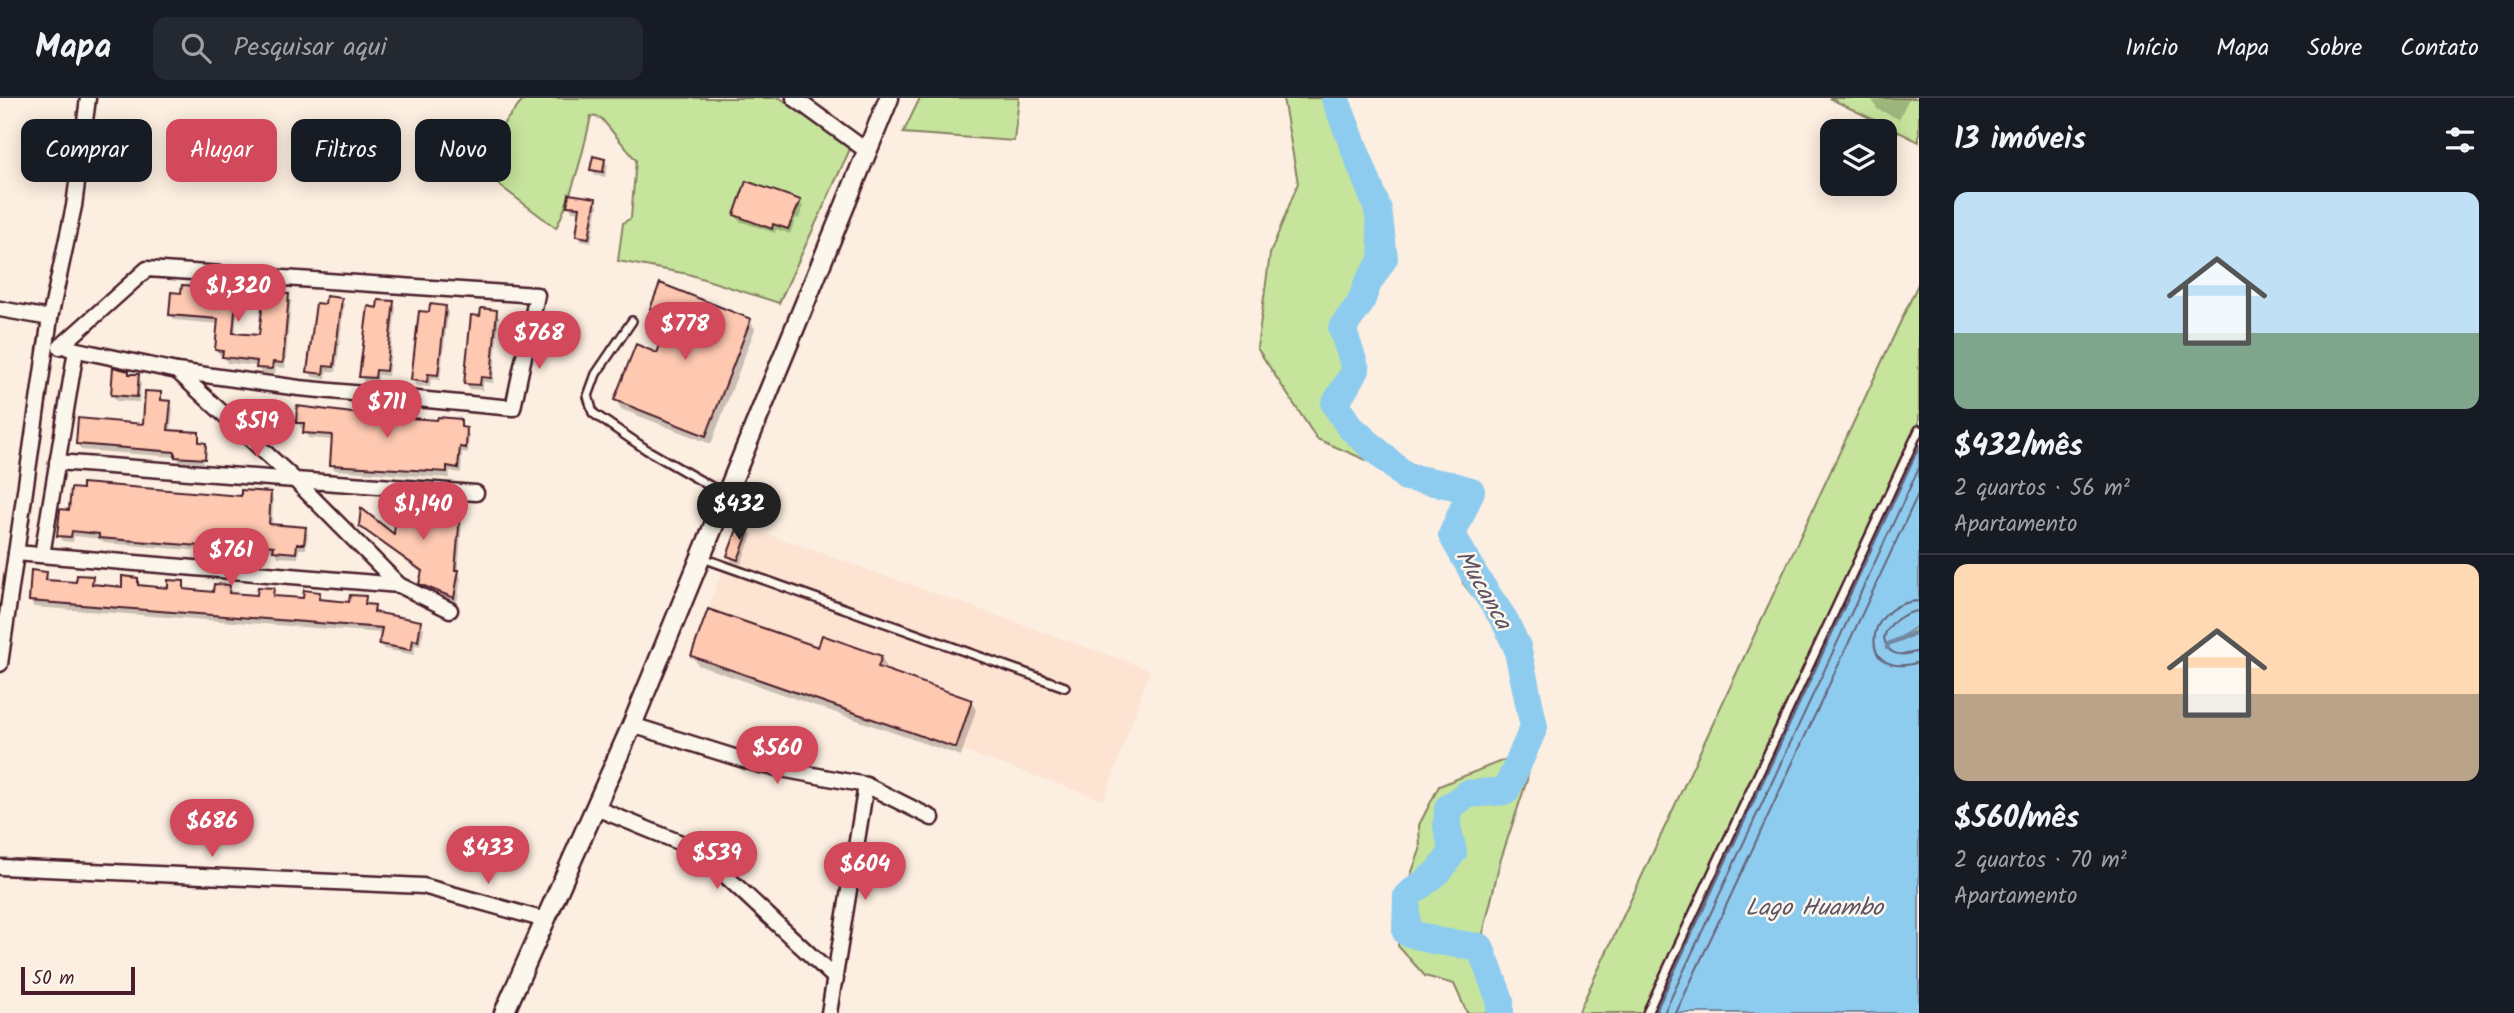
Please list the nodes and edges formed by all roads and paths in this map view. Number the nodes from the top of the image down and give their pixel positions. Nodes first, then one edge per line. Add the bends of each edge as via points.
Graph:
1 (88, 98) edge
2 (794, 98) edge
3 (889, 98) edge
4 (867, 151) junction
5 (0, 309) edge
6 (50, 318) junction
7 (632, 321) dead end
8 (53, 346) junction
9 (76, 350) junction
10 (177, 371) junction
11 (1919, 430) edge
12 (57, 462) junction
13 (295, 480) junction
14 (476, 494) dead end
15 (725, 494) junction
16 (16, 553) junction
17 (41, 555) junction
18 (699, 557) junction
19 (399, 585) junction
20 (4, 610) edge
21 (450, 610) dead end
22 (0, 664) edge
23 (1065, 687) dead end
24 (632, 725) junction
25 (866, 785) junction
26 (596, 808) junction
27 (932, 818) dead end
28 (0, 867) edge
29 (545, 920) junction
30 (836, 979) junction
31 (504, 1013) edge
32 (830, 1013) edge
33 (1647, 1013) edge

1 - 6 street via 74,206
2 - 4 street
3 - 4 street
4 - 15 street
5 - 6 street
6 - 8 street
7 - 15 lane via 596,374 588,396 593,413
8 - 9 street
8 - 10 street via 147,269 537,295 513,408 299,388
8 - 16 street
9 - 10 street
9 - 12 street
10 - 13 street
11 - 33 lane
12 - 13 street
12 - 17 street
13 - 14 street
13 - 19 street
15 - 18 street
16 - 17 street
16 - 20 street
17 - 19 street
18 - 23 lane
18 - 24 street
19 - 21 street
20 - 22 street
24 - 25 street via 760,765
24 - 26 street
25 - 27 street
25 - 30 street
26 - 29 street
26 - 30 street via 698,850
28 - 29 street via 423,886
29 - 31 street
30 - 32 street

